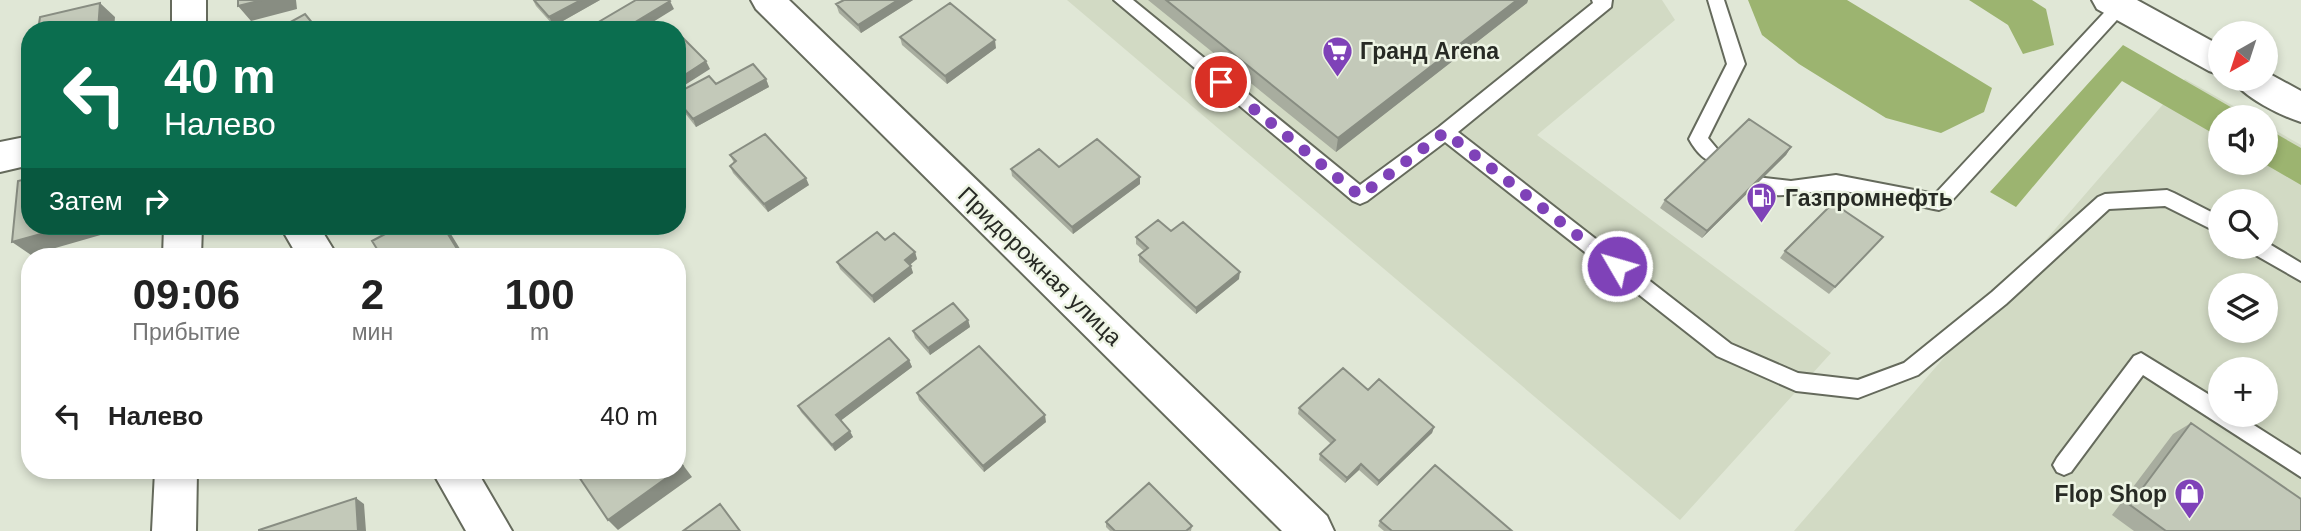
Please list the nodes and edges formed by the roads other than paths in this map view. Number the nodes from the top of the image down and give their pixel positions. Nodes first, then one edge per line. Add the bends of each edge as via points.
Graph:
1 (190, 0) edge
2 (768, 0) edge
3 (1122, 0) edge
4 (1600, 0) edge
5 (1716, 0) edge
6 (2130, 6) edge
7 (189, 21) edge
8 (2208, 54) edge
9 (2272, 91) edge
10 (2301, 107) edge
11 (1445, 132) junction
12 (21, 152) edge
13 (1714, 156) edge
14 (0, 157) edge
15 (1756, 185) edge
16 (2208, 219) edge
17 (2278, 258) edge
18 (2301, 272) edge
19 (2208, 406) edge
20 (2241, 427) edge
21 (2064, 465) dead end
22 (2301, 467) edge
23 (176, 479) edge
24 (458, 479) edge
25 (174, 531) edge
26 (490, 531) edge
27 (1312, 531) edge

1 - 7 street
2 - 27 street, Придорожная улица
3 - 11 lane via 1360,196
4 - 11 lane via 1605,3
5 - 13 lane via 1736,64 1698,139
6 - 8 street
6 - 15 lane via 1939,202 1836,183 1791,189
9 - 10 street
11 - 16 lane via 1724,350 1796,382 1858,389 1911,369 1999,298 2105,202 2167,198
12 - 14 street
17 - 18 lane
19 - 21 lane via 2141,362
20 - 22 lane
23 - 25 street
24 - 26 street

